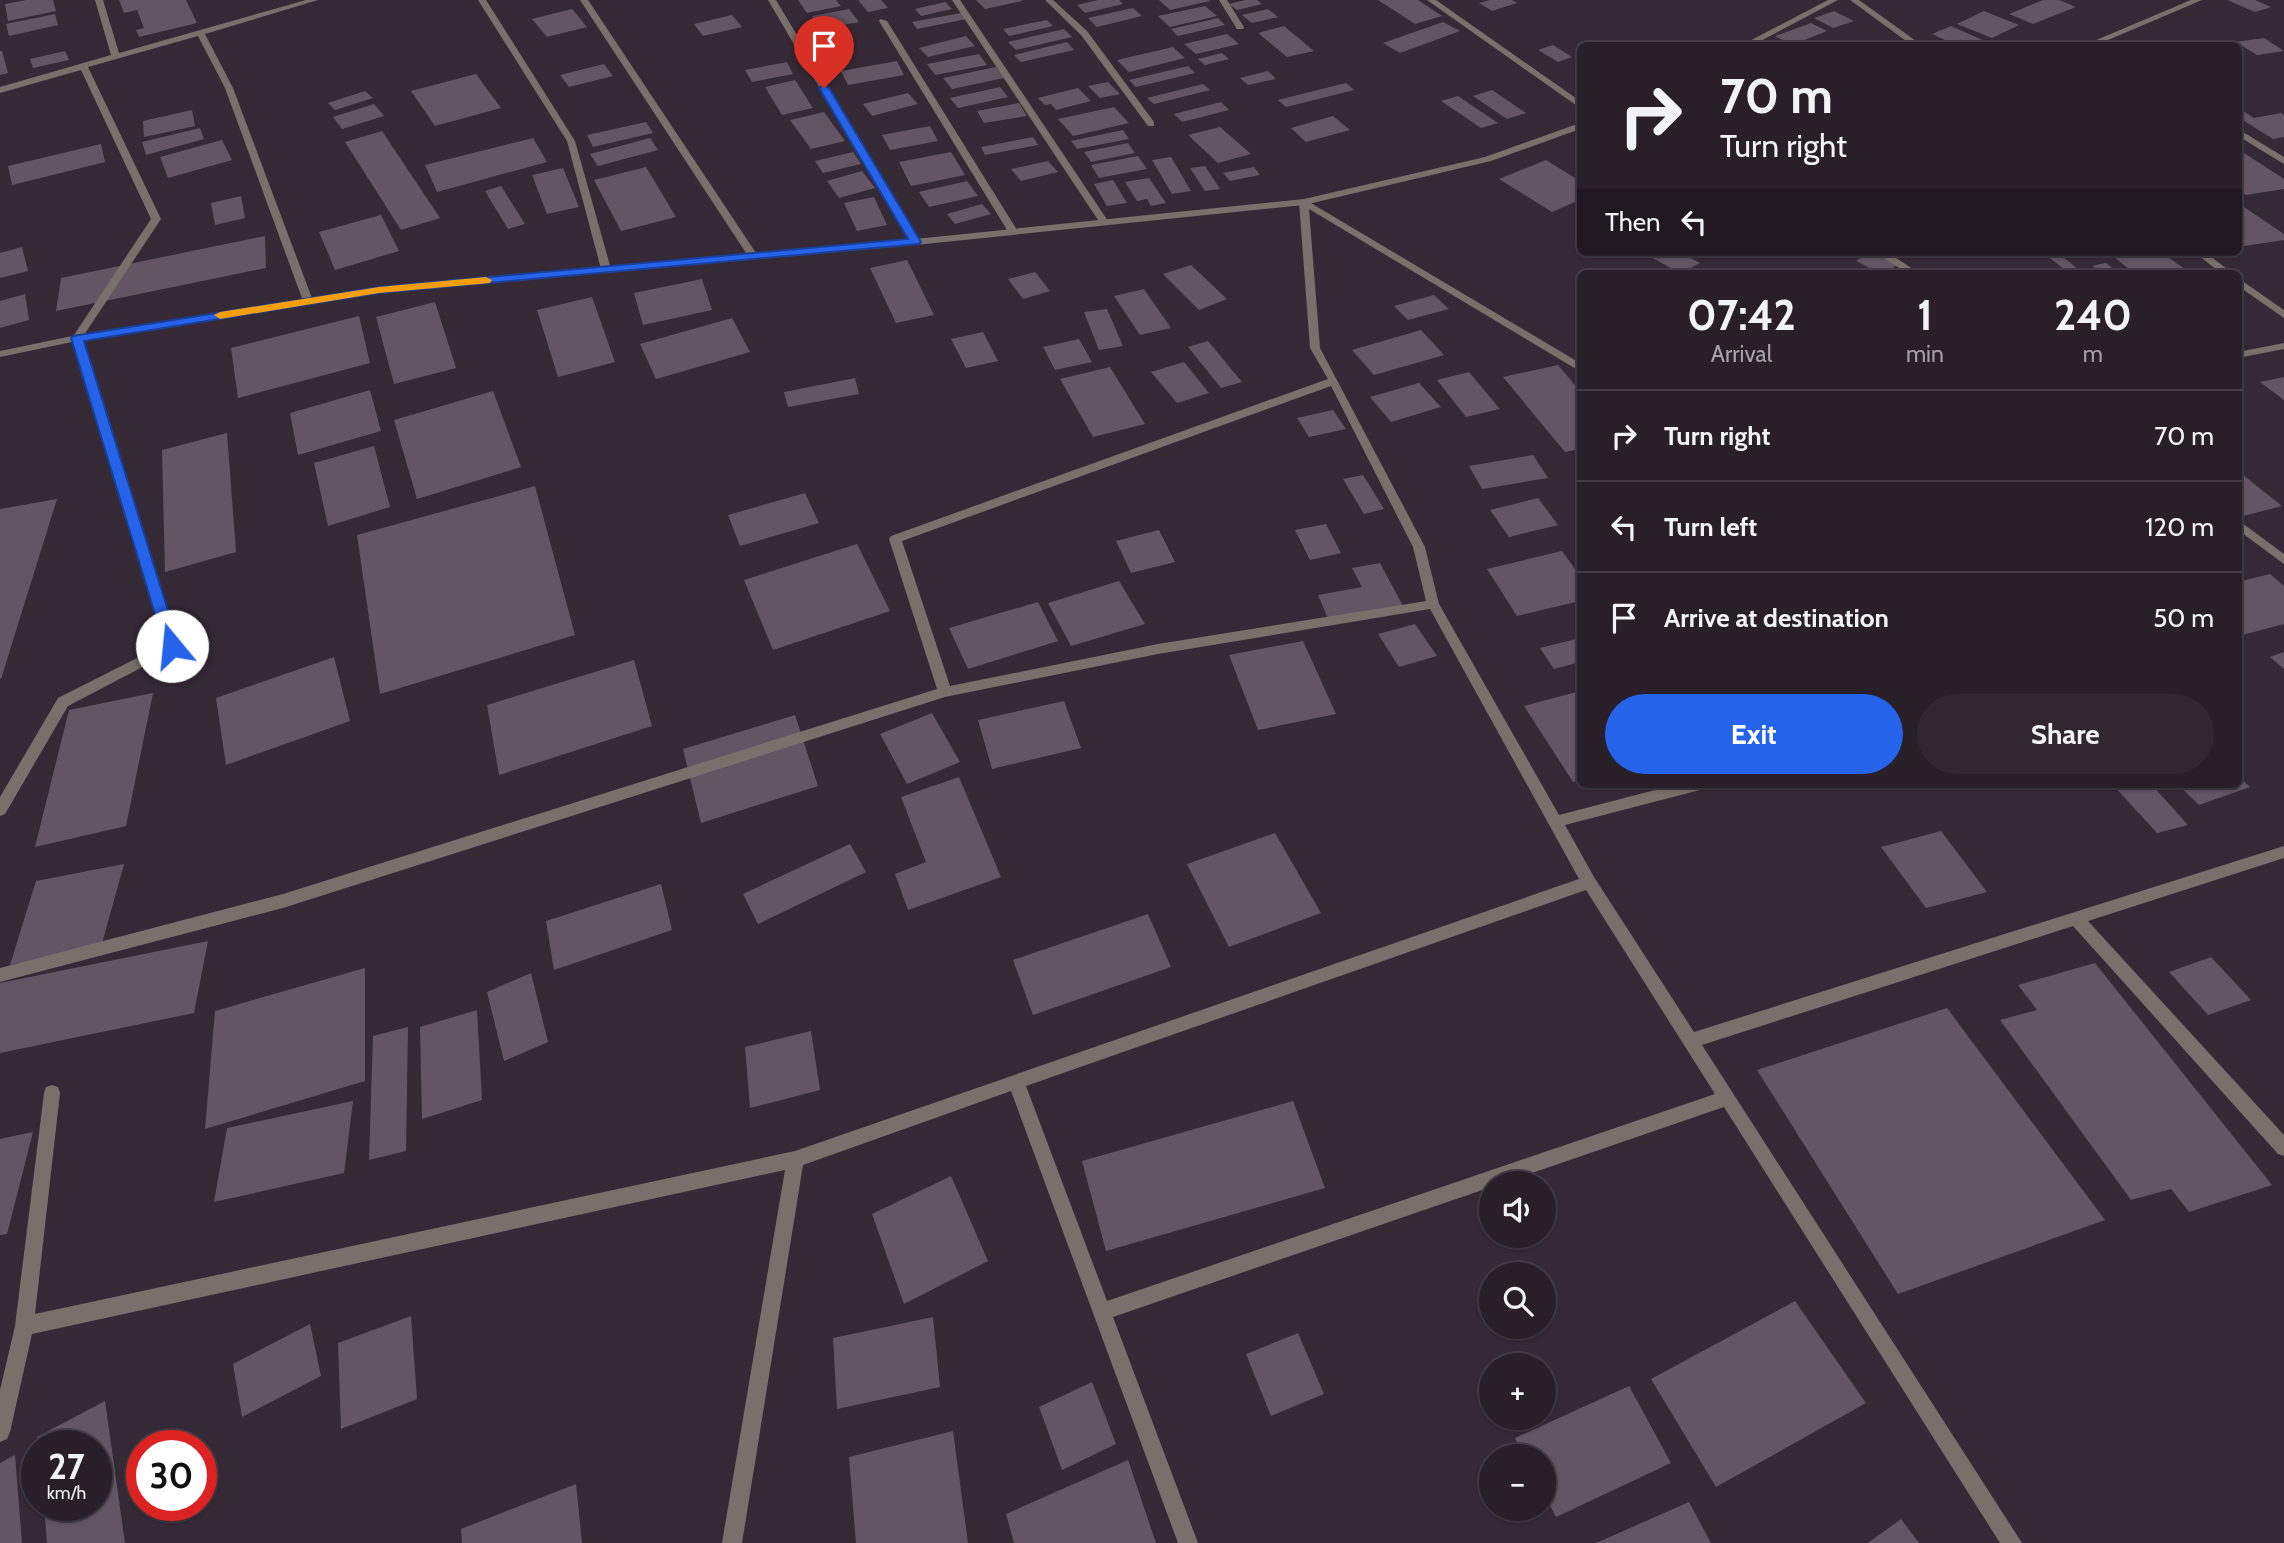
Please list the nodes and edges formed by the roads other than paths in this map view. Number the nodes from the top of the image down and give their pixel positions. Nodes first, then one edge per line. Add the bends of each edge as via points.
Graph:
1 (99, 0) edge
2 (314, 0) edge
3 (482, 0) edge
4 (584, 0) edge
5 (772, 0) edge
6 (956, 0) edge
7 (1049, 0) edge
8 (1223, 0) edge
9 (1431, 0) edge
10 (1833, 0) edge
11 (1854, 0) edge
12 (2198, 0) edge
13 (883, 21) dead end
14 (1240, 27) dead end
15 (201, 33) junction
16 (1752, 42) edge
17 (1913, 42) edge
18 (2099, 42) edge
19 (116, 57) junction
20 (83, 66) junction
21 (0, 90) edge
22 (1577, 103) edge
23 (1151, 124) dead end
24 (1577, 127) edge
25 (2242, 135) edge
26 (2284, 161) edge
27 (1304, 202) junction
28 (1103, 222) junction
29 (1012, 230) junction
30 (915, 242) junction
31 (753, 256) junction
32 (1886, 256) edge
33 (2204, 256) edge
34 (606, 269) junction
35 (1909, 270) edge
36 (2223, 270) edge
37 (2242, 284) edge
38 (309, 302) junction
39 (2284, 315) edge
40 (77, 338) junction
41 (2284, 346) edge
42 (2242, 354) edge
43 (0, 355) edge
44 (1577, 365) edge
45 (1334, 381) junction
46 (2242, 527) edge
47 (2284, 560) edge
48 (1433, 604) junction
49 (945, 692) junction
50 (1685, 788) edge
51 (0, 810) edge
52 (1555, 822) junction
53 (2284, 852) edge
54 (1589, 882) junction
55 (2075, 918) junction
56 (0, 975) edge
57 (1690, 1041) junction
58 (1016, 1082) junction
59 (52, 1093) dead end
60 (1726, 1098) junction
61 (2284, 1148) edge
62 (795, 1159) junction
63 (1102, 1312) junction
64 (24, 1326) junction
65 (0, 1432) edge
66 (732, 1543) edge
67 (1188, 1543) edge
68 (2012, 1543) edge

1 - 19 street
2 - 15 street
3 - 34 street via 571,141
4 - 31 street
5 - 30 street
6 - 28 street
7 - 23 street via 1084,33
8 - 14 street
9 - 22 street
10 - 16 street
11 - 17 street
12 - 18 street
13 - 29 street
15 - 19 street
15 - 38 street via 229,88
19 - 20 street
20 - 21 street
20 - 40 street via 156,219
24 - 27 street via 1488,159
25 - 26 street
27 - 28 street
27 - 44 street
27 - 45 street via 1315,348
28 - 29 street
29 - 30 street
30 - 31 street
31 - 34 street
32 - 35 street
33 - 36 street
34 - 38 street via 379,290
37 - 39 street
38 - 40 street
40 - 43 street
40 - 51 street via 172,646 63,702
41 - 42 street
45 - 48 street via 1419,547
45 - 49 street via 895,539
46 - 47 street
48 - 49 street via 1158,649
48 - 52 street
49 - 56 street via 283,901
50 - 52 street
52 - 54 street
53 - 55 street
54 - 57 street
54 - 58 street
55 - 57 street
55 - 61 street
57 - 60 street
58 - 62 street
58 - 63 street
59 - 64 street
60 - 63 street
60 - 68 street
62 - 64 street
62 - 66 street
63 - 67 street
64 - 65 street

